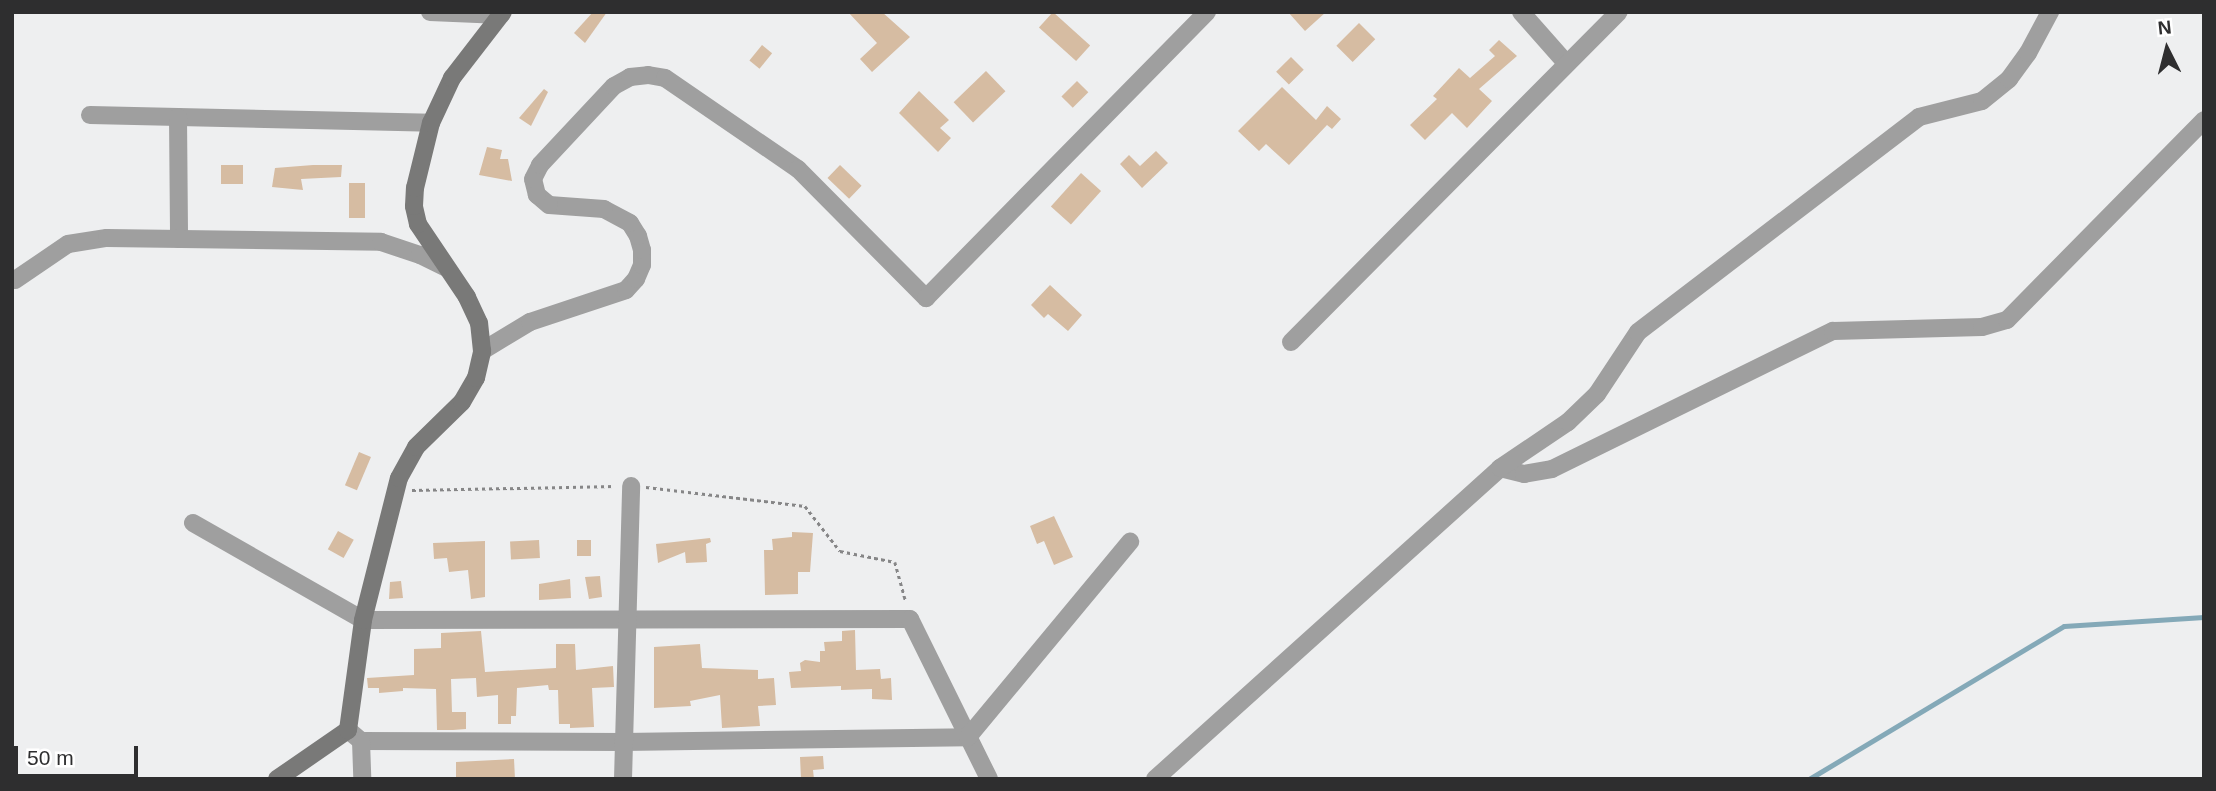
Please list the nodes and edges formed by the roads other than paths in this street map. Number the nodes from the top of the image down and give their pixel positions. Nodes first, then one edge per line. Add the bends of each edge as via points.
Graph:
1 (430, 12) edge
2 (1208, 12) edge
3 (1521, 12) edge
4 (1619, 12) edge
5 (2050, 12) edge
6 (502, 14) edge
7 (1567, 64) junction
8 (90, 115) dead end
9 (178, 117) junction
10 (2204, 120) edge
11 (431, 122) junction
12 (179, 239) junction
13 (447, 268) junction
14 (15, 280) dead end
15 (1291, 342) dead end
16 (482, 351) junction
17 (1500, 468) junction
18 (631, 486) road end
19 (192, 523) dead end
20 (1130, 542) dead end
21 (363, 620) junction
22 (626, 620) junction
23 (355, 736) junction
24 (968, 737) junction
25 (622, 742) junction
26 (277, 779) edge
27 (362, 779) edge
28 (623, 779) edge
29 (989, 779) edge
30 (1155, 779) edge

1 - 6 street
2 - 16 street via 926,298 798,169 666,78 630,77 614,86 540,164 533,179 537,195 549,205 604,209 630,223 642,250 636,279 626,290 530,322
3 - 7 street
4 - 7 street
5 - 17 street via 2009,79 1982,101 1919,117 1638,332 1597,394 1568,422
6 - 11 street via 452,78
7 - 15 street
8 - 9 street
9 - 11 street
9 - 12 street
10 - 17 street via 2007,320 1982,327 1833,331 1552,469 1524,474
11 - 13 street via 414,206 418,224
12 - 13 street via 381,242
12 - 14 street via 107,238 68,244
13 - 16 street via 479,323
16 - 21 street via 476,378 462,402 416,447 395,491
17 - 30 street
18 - 22 street
19 - 21 street
20 - 24 street
21 - 22 street
21 - 23 street
22 - 24 street via 910,619
22 - 25 street
23 - 25 street
23 - 26 street
23 - 27 street
24 - 25 street
24 - 29 street
25 - 28 street

